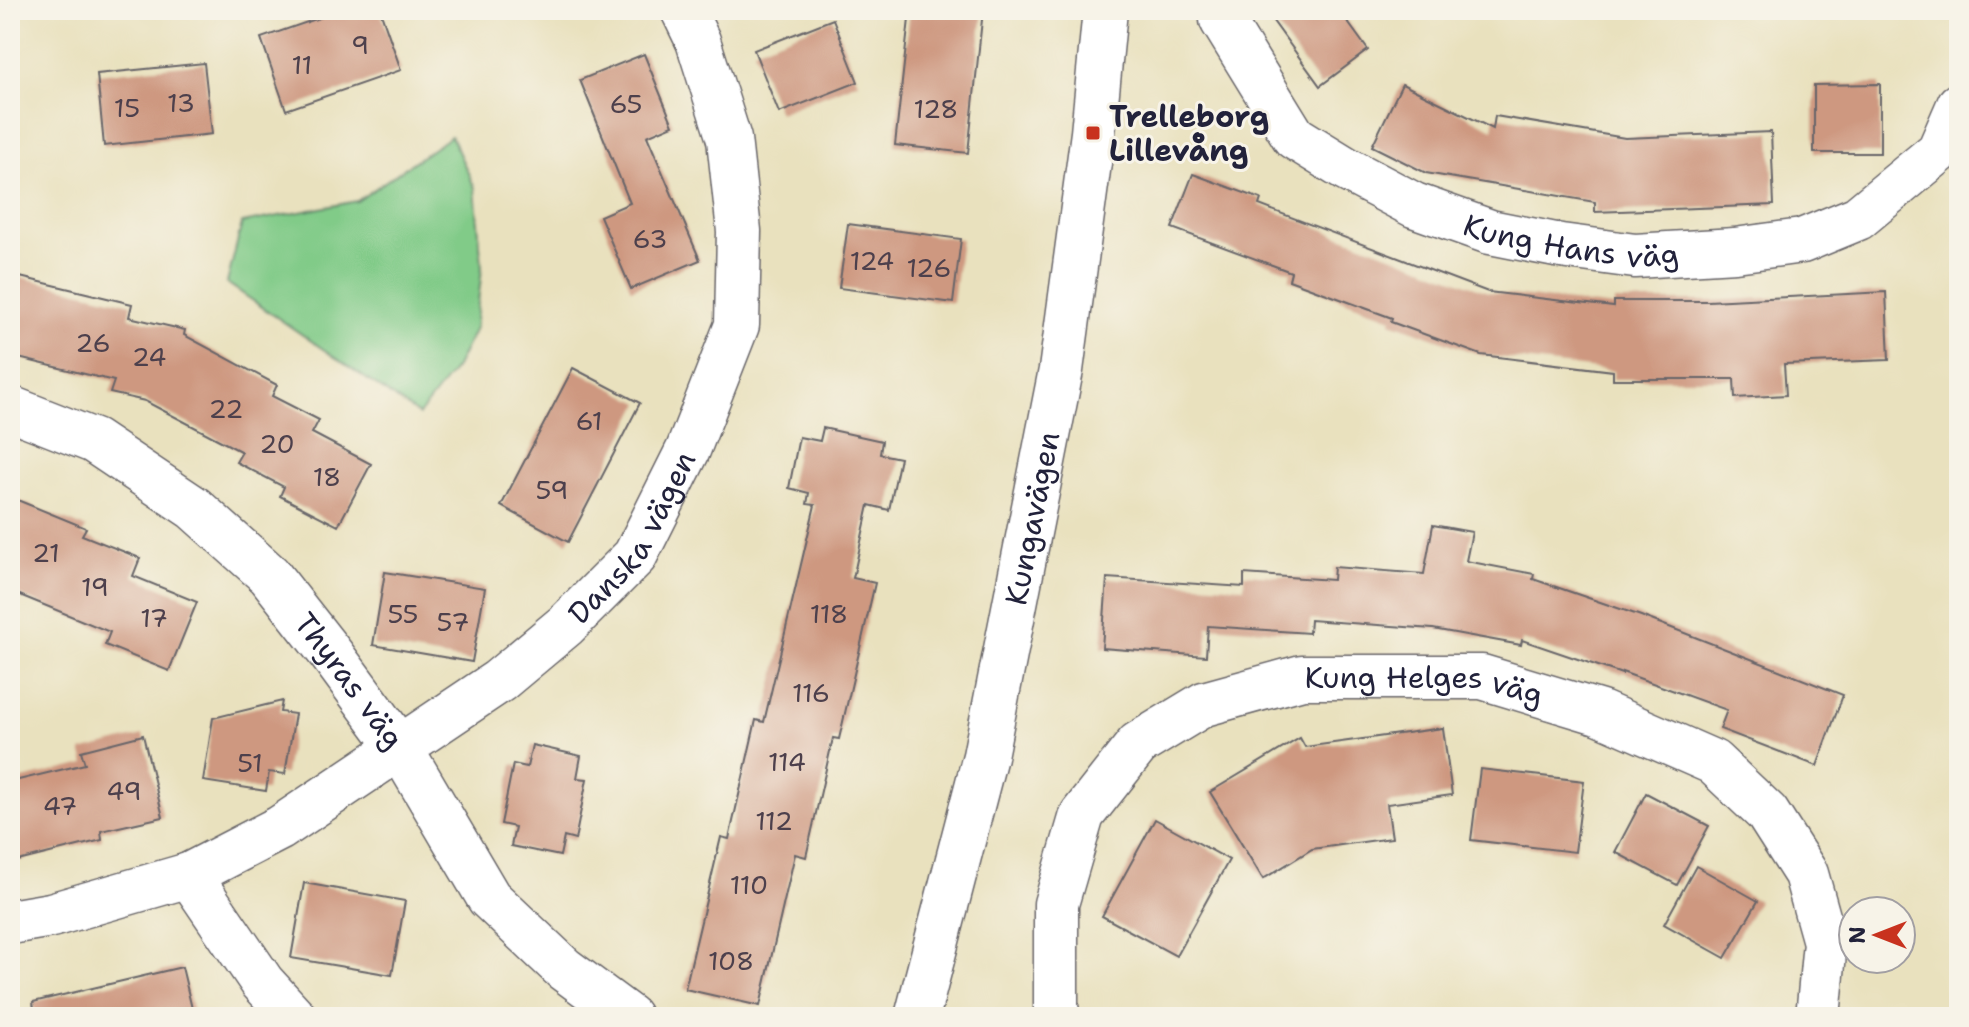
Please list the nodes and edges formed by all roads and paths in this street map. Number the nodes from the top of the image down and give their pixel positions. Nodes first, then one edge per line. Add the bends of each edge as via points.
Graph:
1 (683, 10) edge
2 (1105, 10) edge
3 (1222, 10) edge
4 (1959, 105) edge
5 (10, 408) edge
6 (401, 749) junction
7 (189, 875) junction
8 (10, 922) edge
9 (294, 1017) edge
10 (629, 1017) edge
11 (917, 1017) edge
12 (1058, 1017) edge
13 (1818, 1017) edge

1 - 6 street, Danska vägen via 729,139 739,231 737,325 688,450 635,556 566,625 499,681
2 - 11 street, Kungavägen via 1061,370 985,756
3 - 4 street, Kung Hans väg via 1222,20 1294,137 1346,169 1414,205 1490,232 1635,256 1802,241 1858,218 1939,151
5 - 6 street, Thyras väg via 94,441 194,508 269,575
6 - 7 street, Danska vägen via 280,828
6 - 10 street, Thyras väg via 489,898 564,969
7 - 8 street, Danska vägen
7 - 9 street via 262,982
12 - 13 street, Kung Helges väg via 1056,904 1082,815 1138,744 1204,704 1302,677 1414,676 1482,677 1601,713 1713,762 1767,813 1806,874 1825,942

